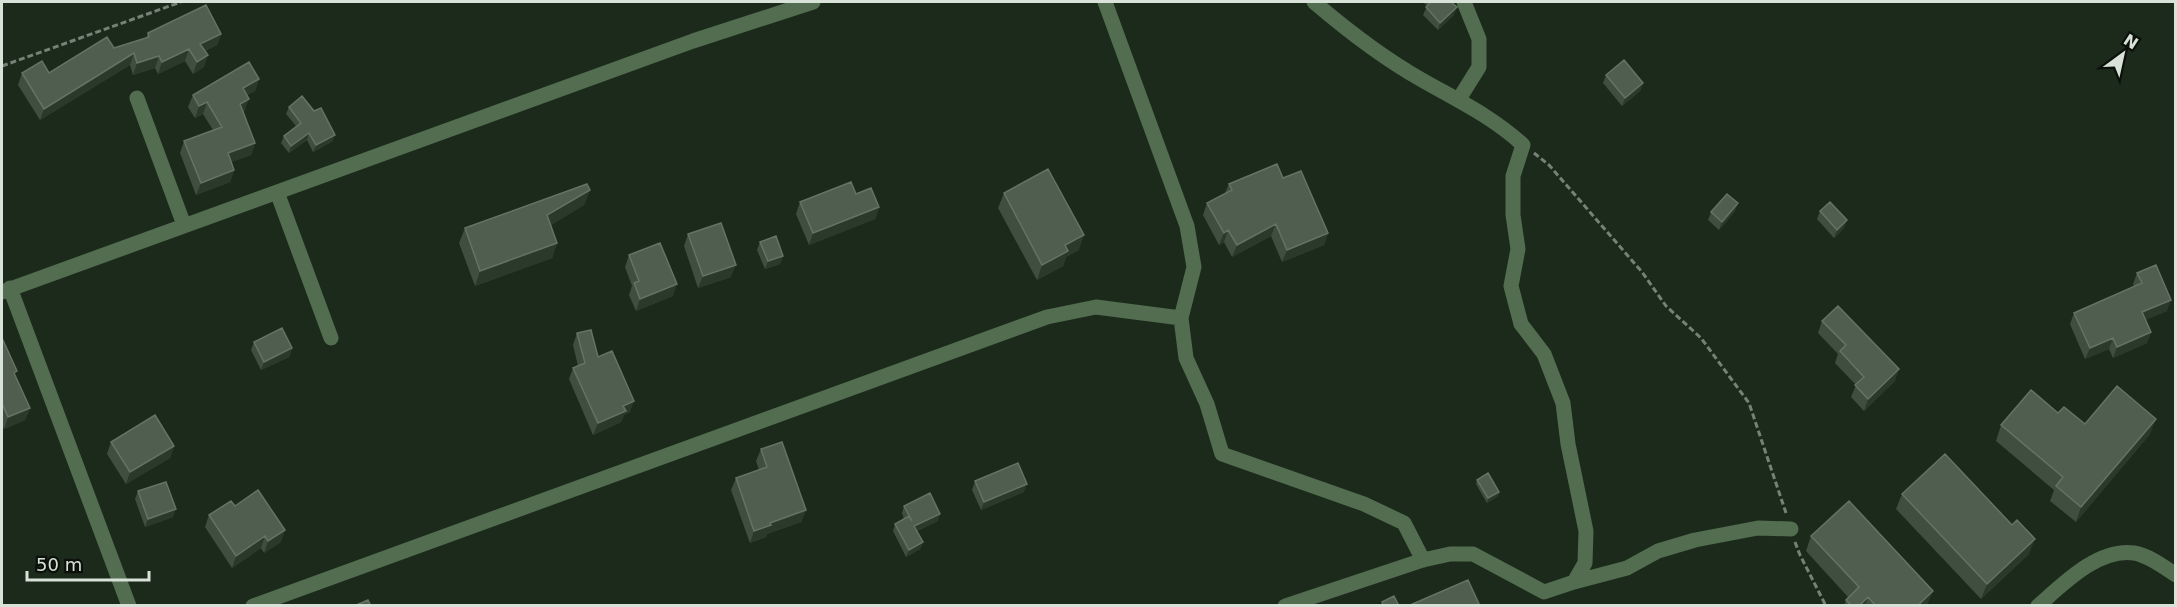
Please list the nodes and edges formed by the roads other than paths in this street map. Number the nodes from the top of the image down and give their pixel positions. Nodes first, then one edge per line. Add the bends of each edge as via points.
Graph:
1 (813, 2) edge
2 (1104, 2) edge
3 (1314, 2) edge
4 (1464, 2) edge
5 (137, 98) dead end
6 (1459, 99) junction
7 (277, 192) junction
8 (184, 225) junction
9 (6, 290) edge
10 (1181, 318) junction
11 (331, 338) dead end
12 (1791, 529) road end
13 (1423, 560) junction
14 (2175, 575) edge
15 (1574, 582) junction
16 (129, 606) edge
17 (253, 606) edge
18 (1285, 606) edge
19 (2038, 606) edge

1 - 7 street via 693,41
2 - 10 street via 1187,226 1194,267
3 - 6 street via 1382,55
4 - 6 street via 1479,39 1479,67
5 - 8 street
6 - 15 street via 1523,145 1513,176 1518,249 1511,286 1521,324 1544,354 1563,403 1586,531 1585,563
7 - 8 street
7 - 11 street
8 - 9 street
9 - 16 street
10 - 13 street via 1186,358 1207,404 1222,454 1364,504 1404,523
10 - 17 street via 1096,308 1047,317
12 - 15 street via 1758,528 1695,540 1627,568
13 - 15 street via 1473,554 1544,592
13 - 18 street
14 - 19 street via 2135,553 2112,555 2076,572

